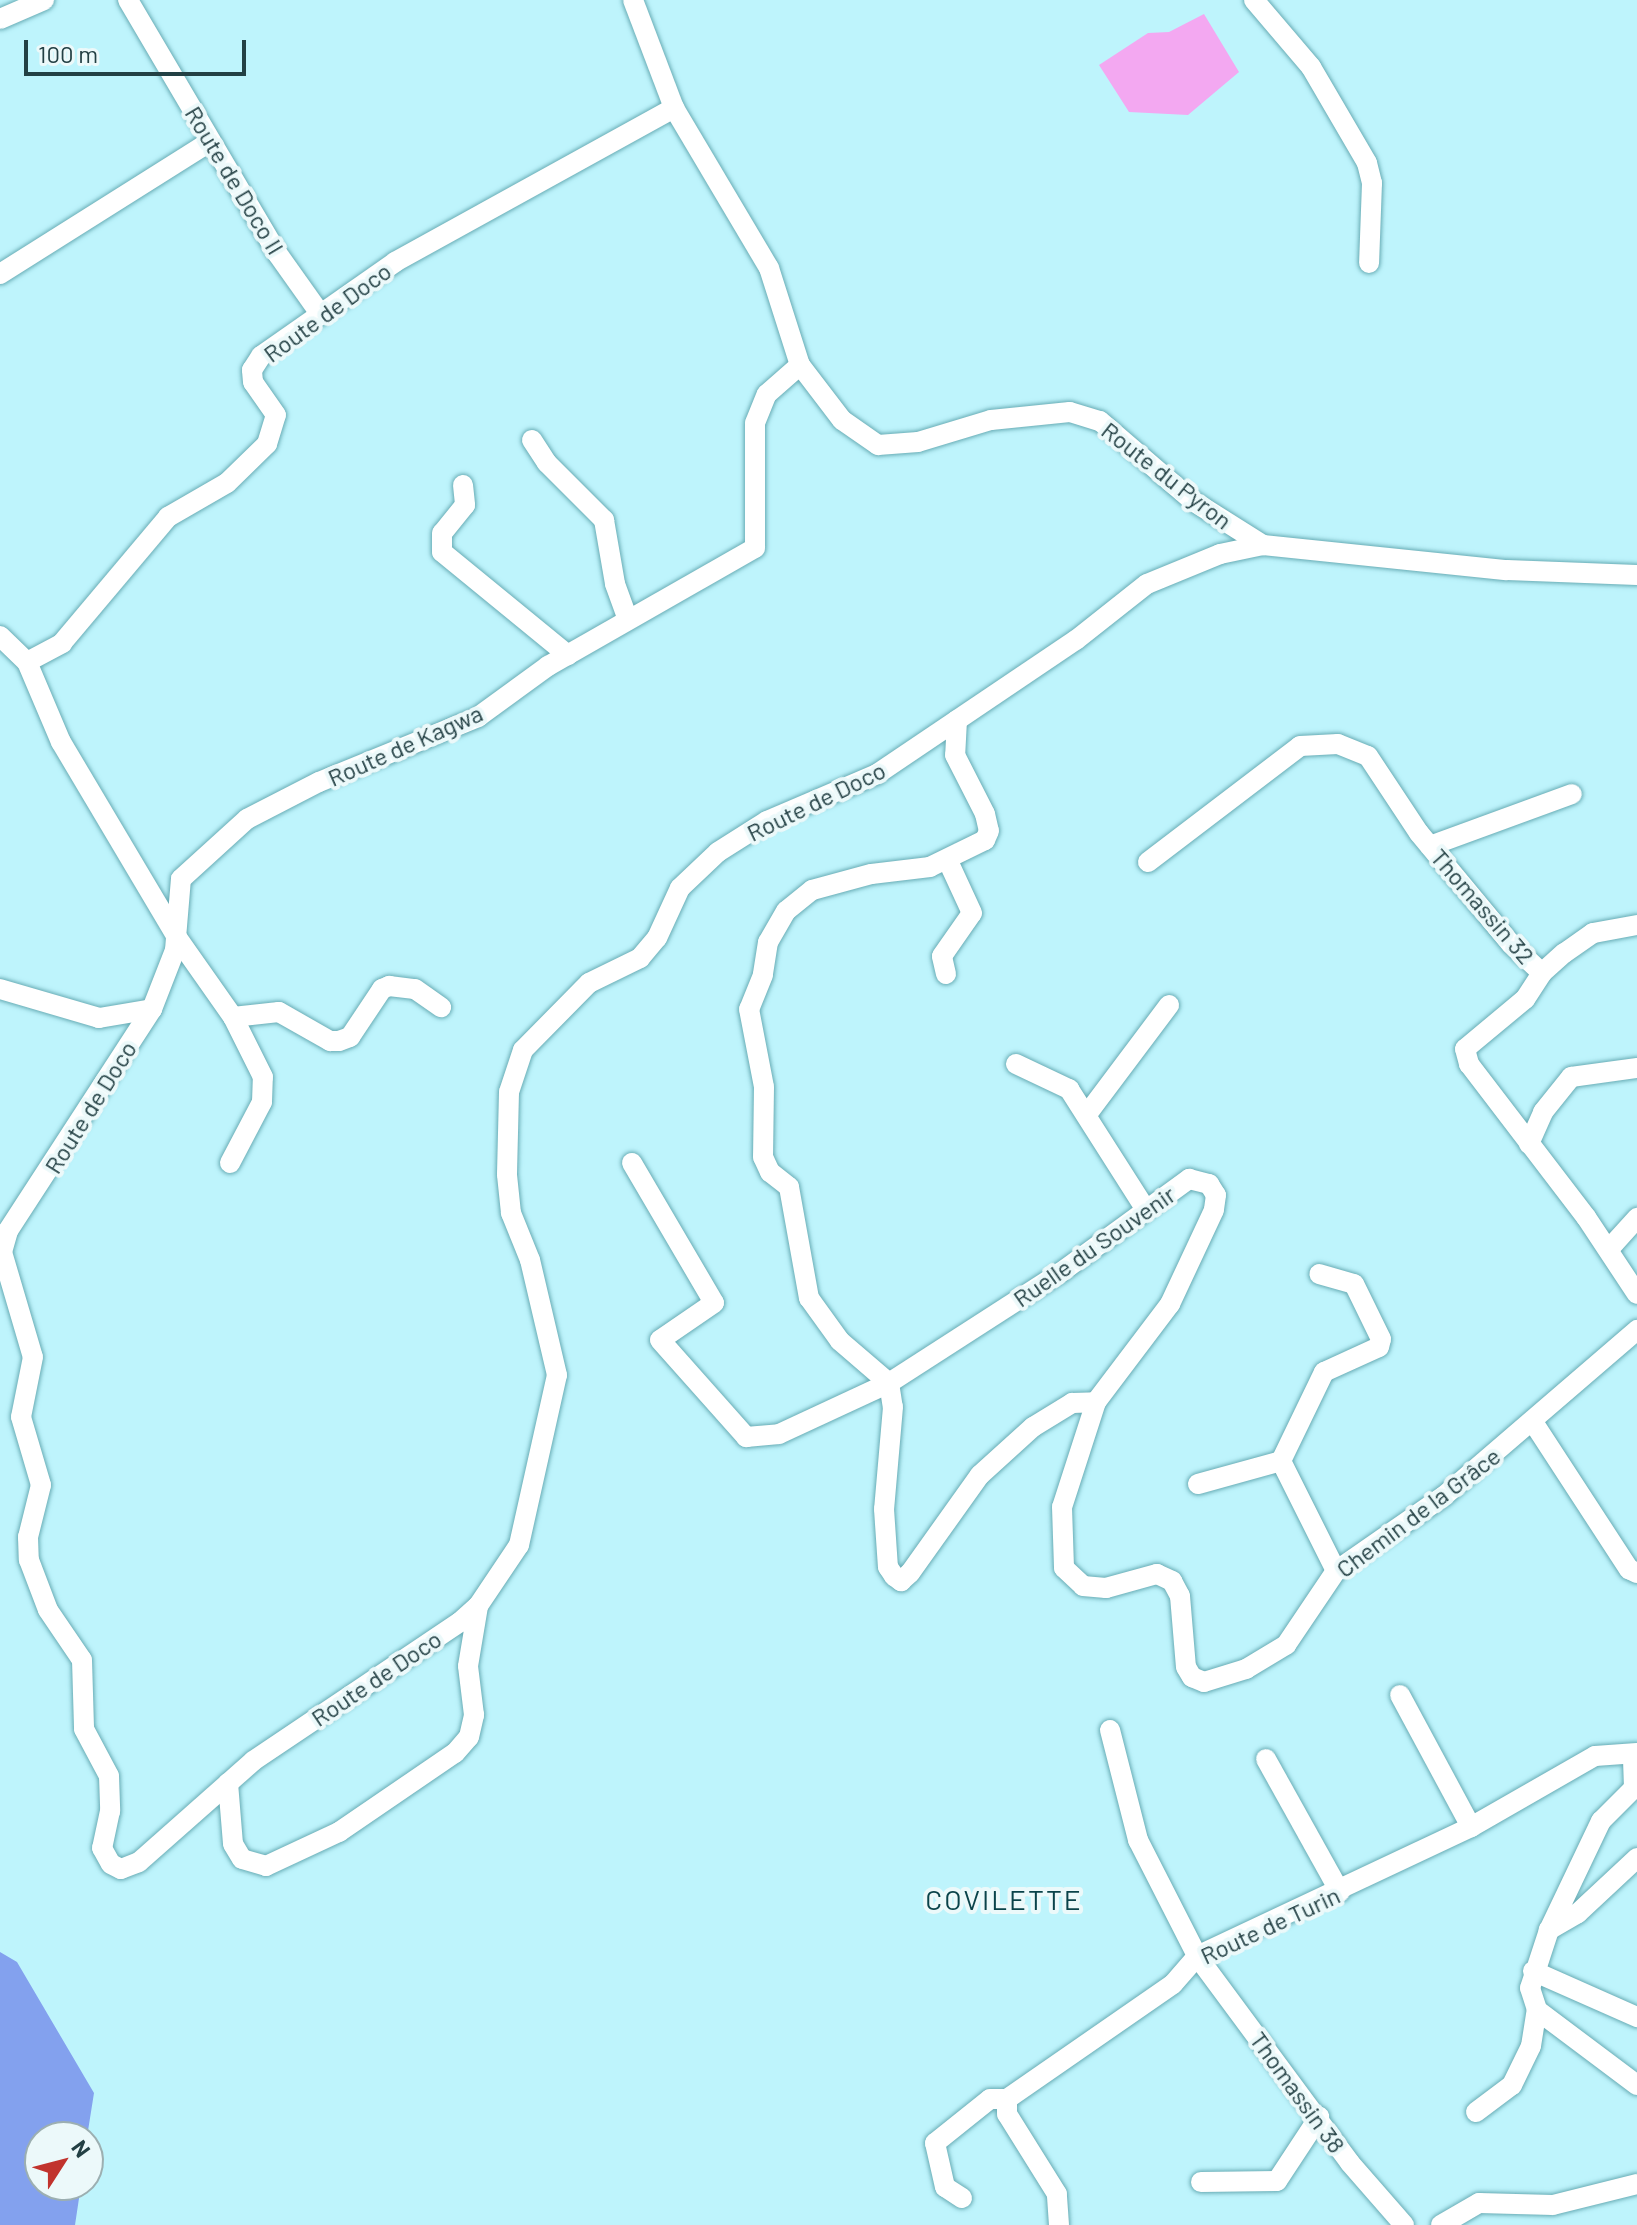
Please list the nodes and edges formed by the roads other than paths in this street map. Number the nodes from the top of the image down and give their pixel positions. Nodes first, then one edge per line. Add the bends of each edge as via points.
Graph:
1 (44, 0) edge
2 (128, 0) edge
3 (633, 0) edge
4 (1254, 0) edge
5 (16, 5) edge
6 (0, 19) edge
7 (674, 108) junction
8 (211, 141) junction
9 (1369, 263) dead end
10 (0, 274) edge
11 (321, 315) junction
12 (800, 365) junction
13 (532, 440) dead end
14 (463, 485) dead end
15 (1263, 545) junction
16 (1637, 575) edge
17 (628, 620) junction
18 (0, 636) edge
19 (568, 655) junction
20 (27, 662) junction
21 (957, 720) junction
22 (1572, 794) dead end
23 (1430, 846) junction
24 (948, 861) junction
25 (1148, 862) dead end
26 (1637, 925) edge
27 (176, 936) junction
28 (1542, 973) junction
29 (946, 974) dead end
30 (0, 989) edge
31 (1169, 1005) dead end
32 (441, 1007) dead end
33 (152, 1009) junction
34 (233, 1017) junction
35 (1016, 1064) dead end
36 (1637, 1068) edge
37 (1088, 1113) junction
38 (1529, 1144) junction
39 (230, 1163) dead end
40 (632, 1163) dead end
41 (1146, 1210) junction
42 (1637, 1218) edge
43 (1609, 1249) junction
44 (1, 1253) edge
45 (1319, 1274) dead end
46 (1637, 1294) edge
47 (1637, 1330) edge
48 (889, 1383) junction
49 (1096, 1402) junction
50 (1533, 1422) junction
51 (1281, 1461) junction
52 (1198, 1484) dead end
53 (1336, 1571) junction
54 (1637, 1573) edge
55 (478, 1606) junction
56 (1400, 1695) dead end
57 (1110, 1730) dead end
58 (1635, 1754) edge
59 (1266, 1759) dead end
60 (228, 1783) junction
61 (1471, 1827) junction
62 (1637, 1858) edge
63 (1340, 1892) junction
64 (1549, 1930) junction
65 (1197, 1956) junction
66 (1533, 1971) junction
67 (1537, 2010) junction
68 (1637, 2017) edge
69 (1637, 2085) edge
70 (1007, 2099) junction
71 (1476, 2112) dead end
72 (1319, 2117) junction
73 (1201, 2182) dead end
74 (1637, 2184) edge
75 (962, 2198) dead end
76 (1059, 2225) edge
77 (1404, 2225) edge
78 (1441, 2225) edge

1 - 5 street
2 - 8 street, Route de Doco II
3 - 7 street, Route du Pyron
4 - 9 street via 1311,67 1367,163 1372,183
5 - 6 street
7 - 11 street, Route de Doco via 395,262
7 - 12 street, Route du Pyron via 769,268
8 - 10 street
8 - 11 street, Route de Doco II via 277,253
11 - 20 street, Route de Doco via 261,356 252,370 253,382 276,415 267,444 227,483 168,517 62,643
12 - 15 street, Route du Pyron via 842,420 878,445 918,442 991,420 1070,412 1100,421 1193,501
12 - 17 street, Route de Kagwa via 767,394 755,423 755,548
13 - 17 street via 547,463 604,520 615,584
14 - 19 street via 465,505 442,533 442,552
15 - 16 street, Route du Pyron via 1507,570
15 - 21 street, Route de Doco via 1220,554 1147,584
17 - 19 street, Route de Kagwa
18 - 20 street
19 - 27 street, Route de Kagwa via 478,717 319,782 247,819 181,879
20 - 27 street via 61,742
21 - 24 street via 955,755 989,831 985,840
21 - 55 street, Route de Doco via 877,774 767,821 718,852 680,888 657,938 640,958 589,983 523,1050 509,1092 511,1213 530,1260 557,1375 519,1545
22 - 23 street
23 - 25 street, Thomassin 32 via 1368,756 1338,744 1300,746
23 - 28 street, Thomassin 32 via 1511,944
24 - 29 street via 972,913 942,956
24 - 48 street via 812,890 786,911 768,942 763,975 749,1009 764,1087 763,1157 770,1172 789,1187 809,1298 840,1341
26 - 28 street via 1593,933
27 - 33 street, Route de Kagwa
27 - 34 street
28 - 38 street, Thomassin 32 via 1525,999 1465,1049 1469,1064
30 - 33 street via 99,1018
31 - 37 street
32 - 34 street via 415,989 389,986 350,1037 339,1041 279,1012
33 - 44 street, Route de Doco via 8,1231
34 - 39 street via 263,1077 262,1102
35 - 37 street via 1061,1081
36 - 38 street via 1571,1077 1543,1112
37 - 41 street
38 - 43 street, Thomassin 32
40 - 48 street, Ruelle du Souvenir via 714,1303 660,1340 746,1437 779,1434
41 - 48 street, Ruelle du Souvenir
41 - 49 street, Ruelle du Souvenir via 1189,1179 1209,1184 1216,1195 1170,1304
42 - 43 street
43 - 46 street, Thomassin 32
44 - 60 street, Route de Doco via 33,1357 21,1417 41,1485 28,1537 29,1560 48,1610 82,1660 84,1729 109,1776 105,1857 121,1869 130,1868
45 - 51 street via 1354,1284 1381,1339 1379,1347 1324,1372
47 - 50 street, Chemin de la Grâce
48 - 49 street via 893,1407 884,1509 888,1567 901,1581 991,1465 1033,1427 1072,1403
49 - 53 street, Chemin de la Grâce via 1062,1507 1064,1568 1083,1586 1106,1588 1157,1574 1172,1581 1180,1596 1186,1667 1192,1677 1204,1682 1246,1669 1286,1645
50 - 53 street, Chemin de la Grâce via 1444,1496
50 - 54 street via 1629,1569
51 - 52 street
51 - 53 street
55 - 60 street, Route de Doco via 389,1674 281,1741
55 - 60 street via 468,1666 474,1715 469,1737 455,1753 339,1832 266,1866 242,1859 233,1844
56 - 61 street
57 - 65 street, Thomassin 38 via 1138,1840
58 - 61 street, Route de Turin via 1595,1756
58 - 64 street via 1634,1788 1601,1821
59 - 63 street
61 - 63 street, Route de Turin
62 - 64 street via 1578,1913
63 - 65 street, Route de Turin
64 - 66 street
65 - 70 street, Route de Turin via 1173,1984
65 - 72 street, Thomassin 38
66 - 67 street via 1530,1988
66 - 68 street
67 - 69 street
67 - 71 street via 1531,2046 1512,2085
70 - 75 street, Route de Turin via 990,2099 935,2143 945,2187
70 - 76 street via 1007,2114 1053,2185
72 - 73 street via 1277,2181
72 - 77 street, Thomassin 38 via 1350,2163
74 - 78 street via 1553,2205 1479,2203

